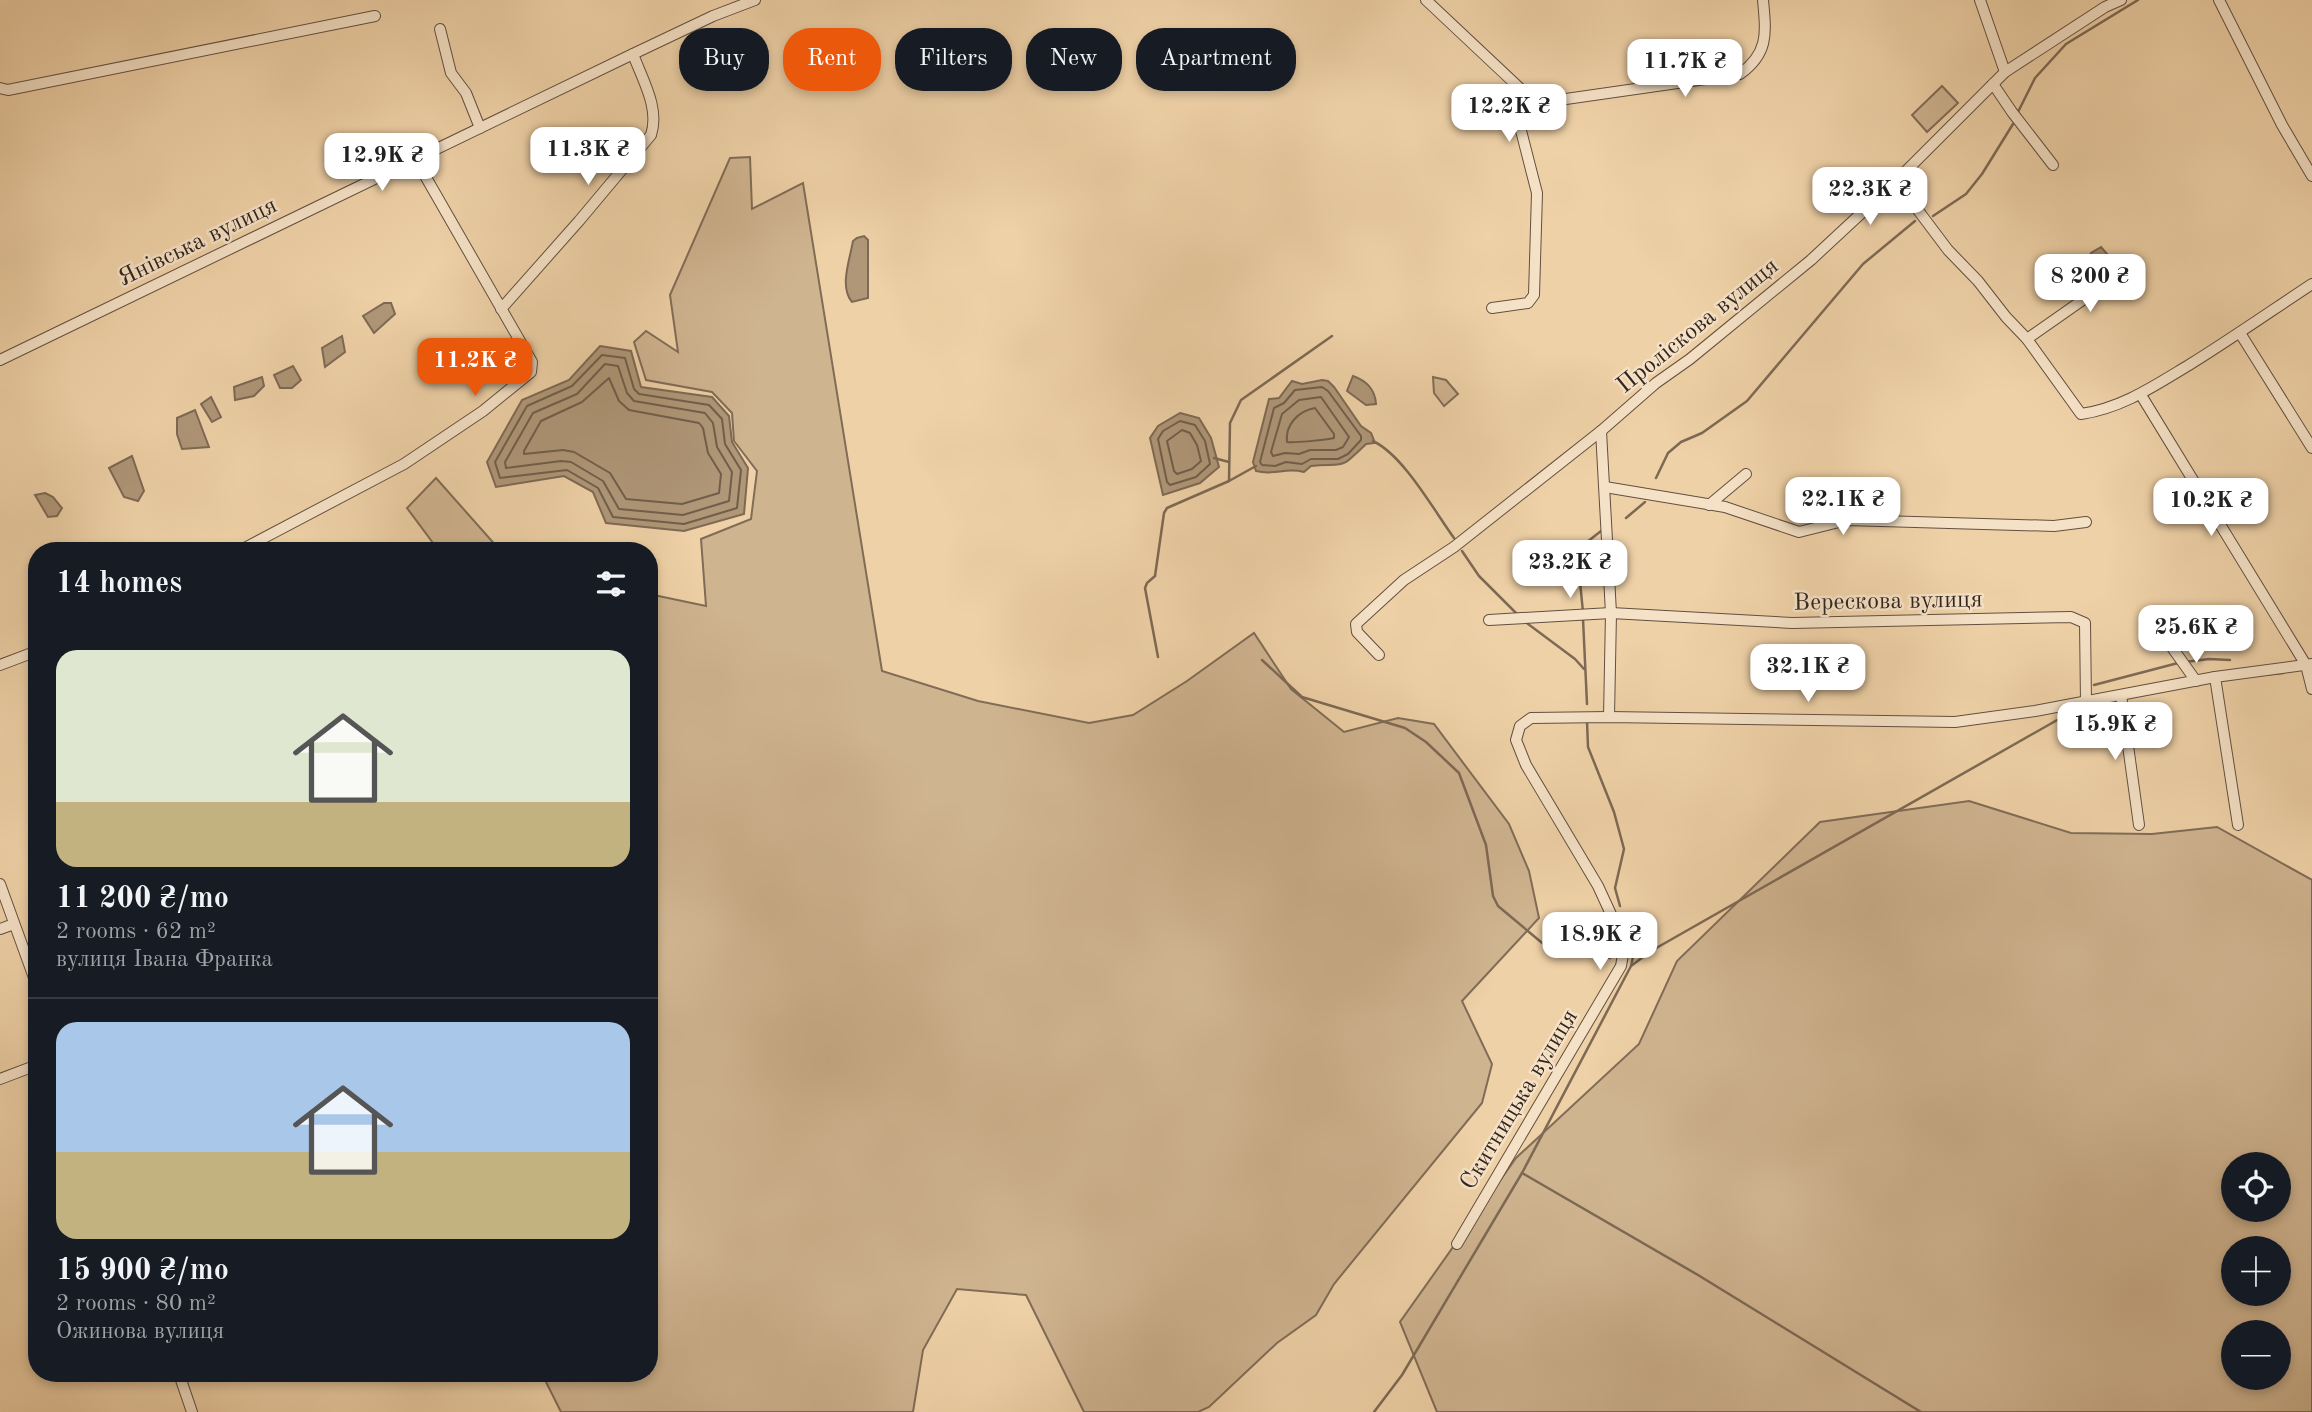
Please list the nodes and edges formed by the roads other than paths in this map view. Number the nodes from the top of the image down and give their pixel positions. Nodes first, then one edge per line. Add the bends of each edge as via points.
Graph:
1 (755, 0) edge
2 (1426, 0) edge
3 (1763, 0) edge
4 (1980, 0) edge
5 (2121, 0) edge
6 (2219, 0) edge
7 (375, 16) dead end
8 (440, 29) dead end
9 (633, 54) junction
10 (2005, 72) junction
11 (1993, 84) junction
12 (0, 88) edge
13 (1527, 94) junction
14 (480, 128) junction
15 (416, 160) junction
16 (2053, 165) dead end
17 (2312, 176) edge
18 (1896, 181) junction
19 (2134, 264) dead end
20 (2312, 284) edge
21 (501, 309) junction
22 (1492, 309) dead end
23 (2240, 333) junction
24 (2027, 339) junction
25 (0, 360) edge
26 (2141, 395) junction
27 (1601, 431) junction
28 (2312, 448) edge
29 (1746, 474) dead end
30 (1605, 487) junction
31 (1709, 505) junction
32 (2086, 522) dead end
33 (256, 542) edge
34 (1611, 613) junction
35 (1489, 620) dead end
36 (2171, 646) dead end
37 (28, 654) edge
38 (1379, 654) dead end
39 (0, 665) edge
40 (2309, 665) edge
41 (2215, 677) junction
42 (2196, 681) junction
43 (2312, 689) edge
44 (2121, 695) junction
45 (2087, 702) junction
46 (1609, 717) junction
47 (2139, 825) dead end
48 (2238, 825) dead end
49 (0, 884) edge
50 (14, 924) junction
51 (0, 929) edge
52 (28, 962) edge
53 (28, 1068) edge
54 (0, 1079) edge
55 (1457, 1244) dead end
56 (181, 1382) edge
57 (192, 1412) edge

1 - 9 street, Янівська вулиця
2 - 13 street
3 - 13 street via 1764,43 1759,56 1740,74 1552,101
4 - 10 street
5 - 10 street, Проліскова вулиця
6 - 17 street
7 - 12 street
8 - 14 street via 451,72 466,93
9 - 14 street, Янівська вулиця
9 - 21 street via 654,111 651,135
10 - 11 street, Проліскова вулиця
11 - 16 street
11 - 18 street, Проліскова вулиця
13 - 22 street via 1517,115 1537,193 1534,295 1528,303
14 - 15 street, Янівська вулиця
15 - 21 street
15 - 25 street, Янівська вулиця
18 - 24 street via 1948,250
18 - 27 street, Проліскова вулиця via 1811,260
19 - 24 street
20 - 23 street
21 - 33 street via 532,362 531,372 520,383 404,464
23 - 26 street
23 - 28 street
24 - 26 street via 2081,414
26 - 40 street
27 - 30 street
27 - 38 street, Проліскова вулиця via 1454,547 1404,580 1356,624 1357,632
29 - 31 street
30 - 31 street
30 - 34 street
31 - 32 street via 1799,531 1847,520 2054,526
34 - 35 street
34 - 45 street, Верескова вулиця via 1792,623 2071,617 2085,623
34 - 46 street
36 - 42 street
37 - 39 street
40 - 41 street
40 - 43 street
41 - 42 street
41 - 48 street
42 - 44 street
44 - 45 street
44 - 47 street
45 - 46 street via 1955,722
46 - 55 street, Скитницька вулиця via 1531,718 1520,726 1516,740 1526,765 1592,875 1624,949 1621,966
49 - 50 street
50 - 51 street
50 - 52 street
53 - 54 street
56 - 57 street

